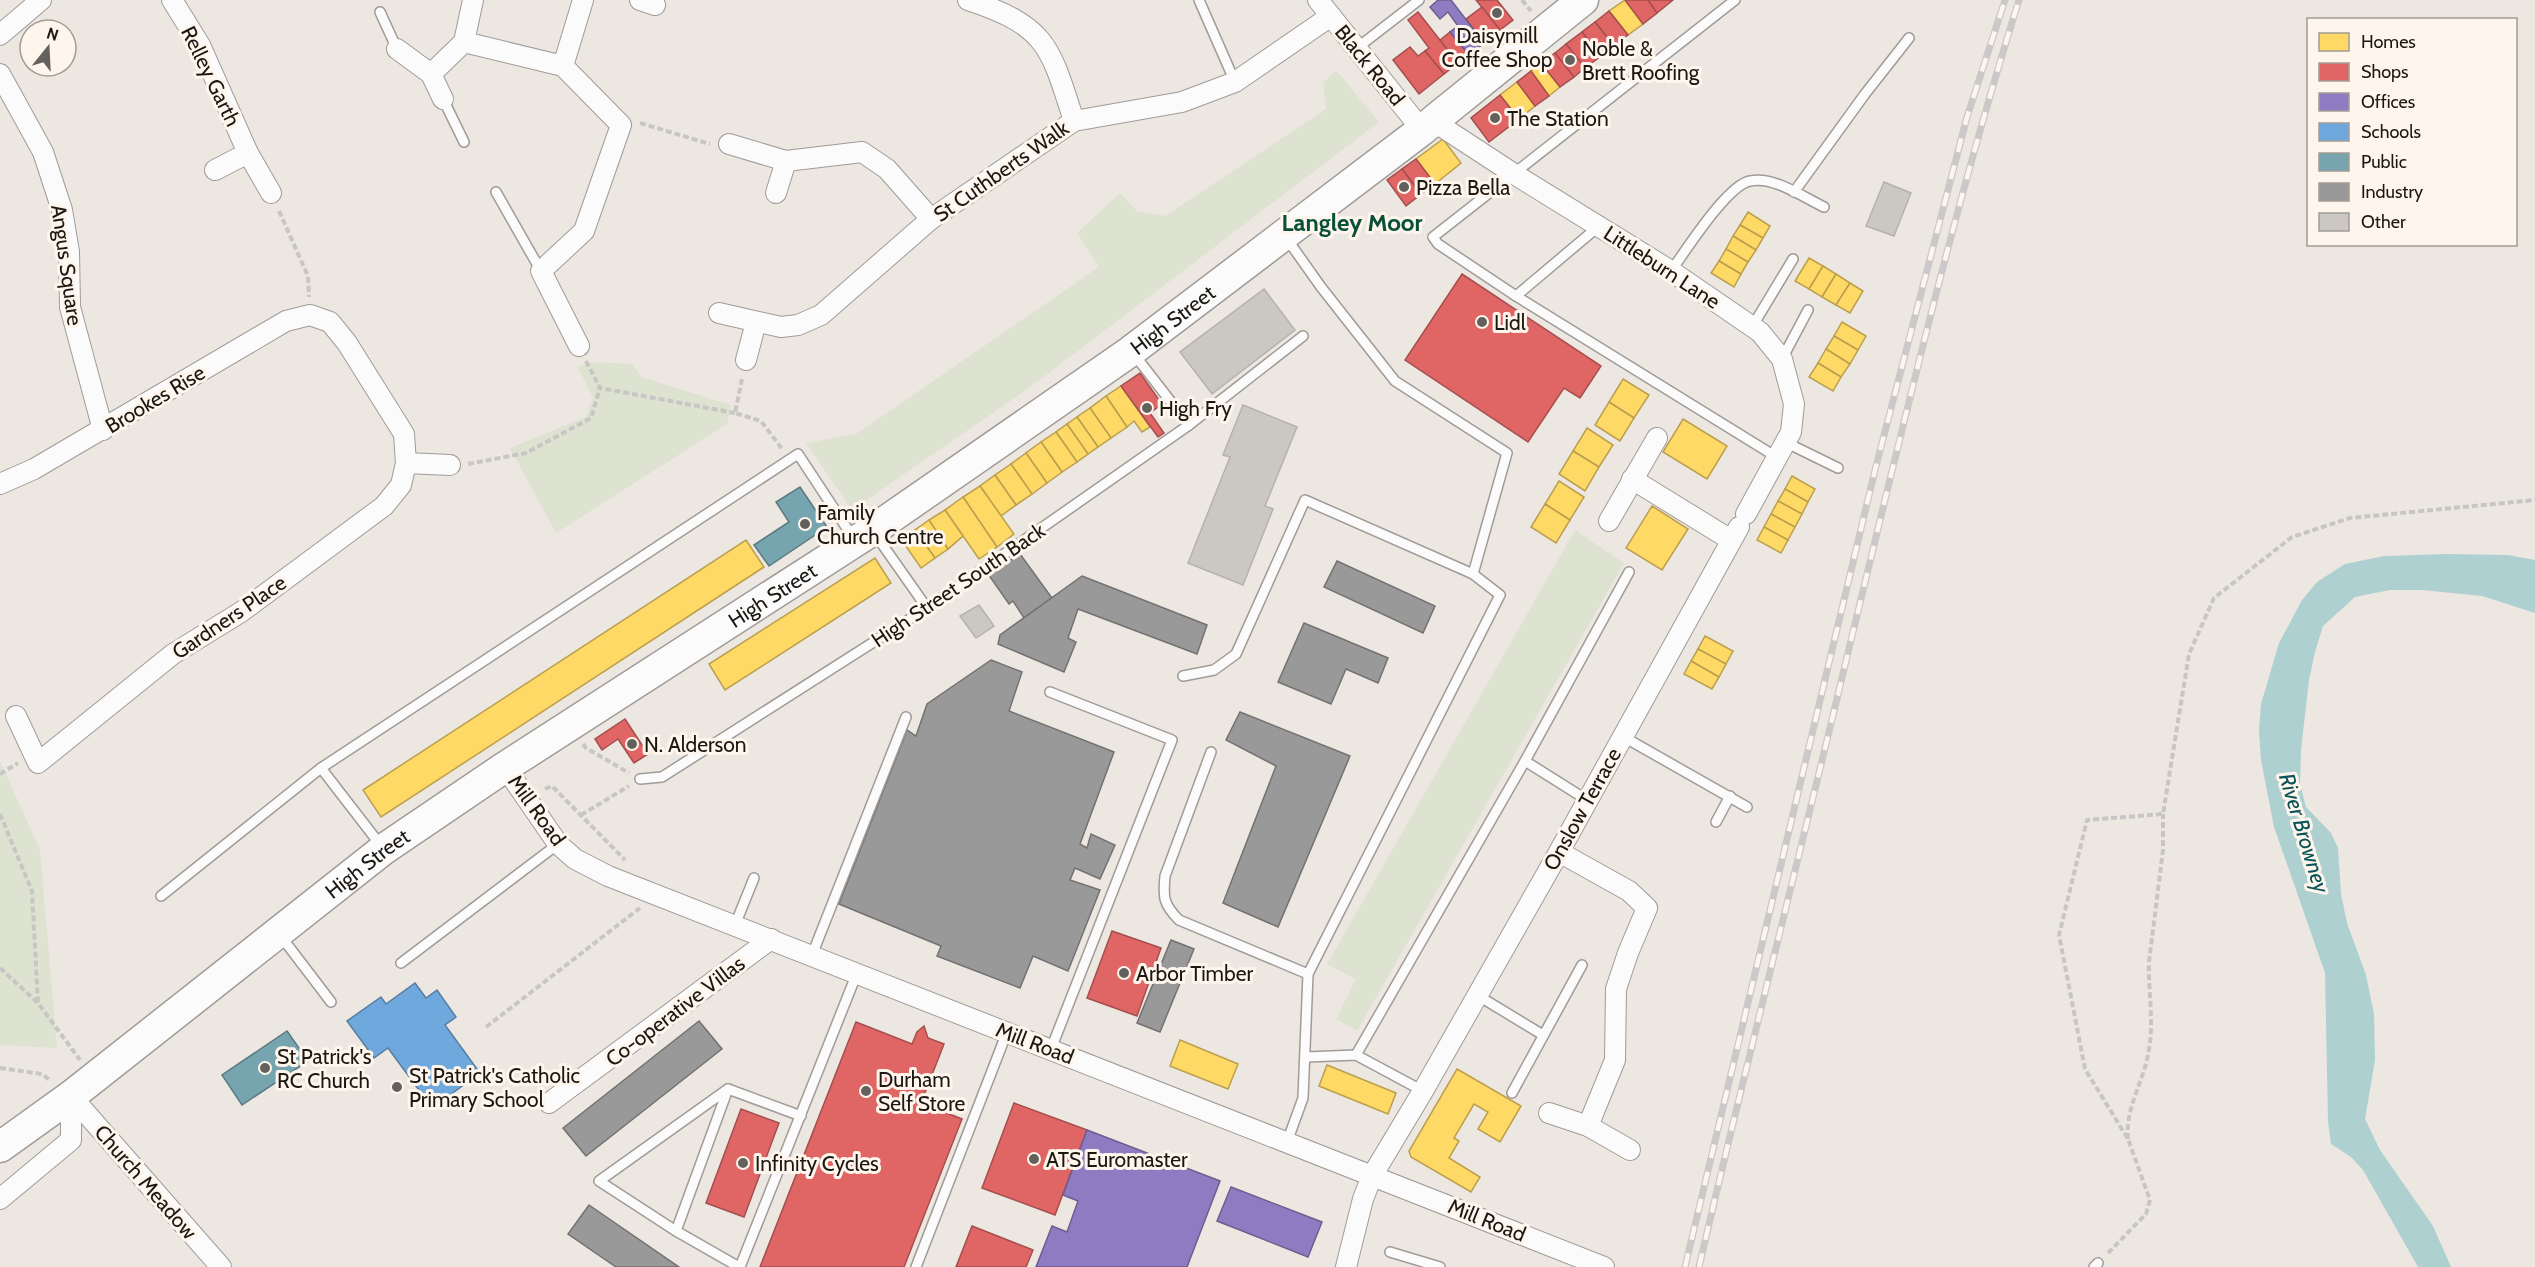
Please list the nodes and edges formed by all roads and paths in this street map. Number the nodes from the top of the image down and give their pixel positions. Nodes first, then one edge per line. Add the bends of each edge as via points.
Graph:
1 (41, 0) edge
2 (172, 0) edge
3 (473, 0) edge
4 (583, 0) edge
5 (968, 0) edge
6 (1199, 0) edge
7 (1318, 0) edge
8 (1419, 0) edge
9 (1583, 0) edge
10 (1735, 0) edge
11 (380, 12) dead end
12 (1331, 16) junction
13 (0, 35) edge
14 (1910, 38) dead end
15 (464, 42) junction
16 (1357, 48) junction
17 (397, 49) joint
18 (563, 66) junction
19 (0, 74) edge
20 (431, 74) junction
21 (1235, 82) junction
22 (443, 99) joint
23 (1074, 121) junction
24 (621, 125) junction
25 (1428, 125) junction
26 (464, 142) dead end
27 (729, 144) joint
28 (248, 153) junction
29 (786, 161) junction
30 (215, 170) dead end
31 (1514, 174) junction
32 (496, 192) dead end
33 (1794, 192) junction
34 (271, 193) joint
35 (776, 193) dead end
36 (1824, 207) dead end
37 (931, 219) junction
38 (1599, 226) junction
39 (1284, 235) junction
40 (1793, 259) dead end
41 (541, 271) junction
42 (1671, 272) junction
43 (1516, 296) junction
44 (1808, 310) dead end
45 (719, 313) dead end
46 (310, 315) junction
47 (756, 322) junction
48 (1752, 327) junction
49 (1303, 336) dead end
50 (579, 346) joint
51 (1131, 351) junction
52 (1782, 358) junction
53 (746, 360) joint
54 (600, 388) junction
55 (735, 413) junction
56 (1189, 425) junction
57 (104, 430) junction
58 (1657, 438) dead end
59 (1779, 457) junction
60 (790, 460) junction
61 (406, 463) junction
62 (450, 465) joint
63 (1838, 468) dead end
64 (1632, 479) junction
65 (0, 484) edge
66 (2535, 500) edge
67 (1609, 521) dead end
68 (1739, 527) junction
69 (864, 536) junction
70 (1629, 572) dead end
71 (1473, 574) junction
72 (927, 608) junction
73 (1183, 676) dead end
74 (1050, 692) dead end
75 (16, 716) dead end
76 (906, 717) dead end
77 (571, 726) junction
78 (1622, 736) junction
79 (1211, 752) dead end
80 (1525, 761) junction
81 (506, 767) junction
82 (321, 768) junction
83 (8, 769) dead end
84 (0, 774) edge
85 (640, 779) junction
86 (1730, 796) junction
87 (525, 798) junction
88 (1587, 800) junction
89 (1748, 807) dead end
90 (0, 814) edge
91 (2163, 814) junction
92 (581, 815) junction
93 (1716, 822) dead end
94 (558, 844) junction
95 (384, 849) junction
96 (1559, 852) junction
97 (754, 878) dead end
98 (650, 892) junction
99 (161, 896) dead end
100 (735, 925) junction
101 (279, 933) junction
102 (771, 939) junction
103 (812, 955) junction
104 (401, 963) dead end
105 (1582, 965) dead end
106 (0, 968) edge
107 (857, 973) junction
108 (1308, 974) junction
109 (1477, 995) junction
110 (331, 1002) dead end
111 (38, 1003) junction
112 (486, 1027) dead end
113 (1007, 1032) junction
114 (1543, 1035) junction
115 (1051, 1049) junction
116 (1356, 1055) junction
117 (1306, 1057) junction
118 (0, 1068) edge
119 (82, 1087) junction
120 (728, 1089) junction
121 (1423, 1091) junction
122 (1512, 1093) dead end
123 (549, 1104) dead end
124 (1549, 1113) dead end
125 (801, 1116) junction
126 (1588, 1125) junction
127 (2128, 1139) junction
128 (1287, 1142) junction
129 (0, 1148) edge
130 (1630, 1150) dead end
131 (1372, 1176) junction
132 (0, 1199) edge
133 (676, 1231) junction
134 (1390, 1252) dead end
135 (2096, 1265) edge
136 (221, 1267) edge
137 (739, 1267) edge
138 (916, 1267) edge
139 (1346, 1267) edge
140 (1440, 1267) edge
141 (1604, 1267) edge

1 - 13 street
2 - 28 street, Relley Garth via 200,45
3 - 15 street
4 - 18 street
5 - 23 street via 1033,30 1057,69
6 - 21 lane
7 - 12 street, Black Road
8 - 16 lane
9 - 25 main road, High Street
10 - 31 lane
11 - 17 lane
12 - 16 street, Black Road
12 - 21 street, St Cuthberts Walk
14 - 33 lane
15 - 18 street
15 - 20 street
16 - 25 street, Black Road
17 - 20 street
18 - 24 street
19 - 57 street, Angus Square via 43,152 62,210 69,252 70,307
20 - 22 street
21 - 23 street, St Cuthberts Walk via 1182,102
22 - 26 lane
23 - 37 street, St Cuthberts Walk
24 - 27 path via 642,122 712,145
24 - 41 street via 584,231
25 - 31 street, Littleburn Lane
25 - 39 main road, High Street
27 - 29 street
28 - 30 street, Relley Garth
28 - 34 street, Relley Garth
29 - 35 street
29 - 37 street via 862,152 887,169
31 - 38 street, Littleburn Lane
31 - 43 lane via 1433,237
32 - 41 lane
33 - 36 lane
33 - 42 lane via 1762,181 1740,186 1705,224
34 - 46 path via 308,276
37 - 47 street, St Cuthberts Walk via 821,315 781,327
38 - 42 street, Littleburn Lane
38 - 43 lane
39 - 51 main road, High Street
39 - 71 lane via 1395,381 1507,453
40 - 48 lane
41 - 50 street
42 - 48 street, Littleburn Lane
43 - 59 lane
44 - 52 lane
45 - 47 street, St Cuthberts Walk
46 - 57 street, Brookes Rise via 286,321
46 - 61 street, Gardners Place via 330,322 347,343 404,434
47 - 53 street
48 - 52 street, Littleburn Lane
49 - 56 lane, High Street South Back
50 - 54 path
51 - 56 lane
51 - 69 main road, High Street
52 - 59 street, Littleburn Lane via 1794,404 1791,432
53 - 55 path
54 - 55 path
54 - 62 path via 591,418 526,453 482,463
55 - 60 path via 761,421
56 - 72 lane, High Street South Back
57 - 65 street, Brookes Rise
58 - 64 street
59 - 63 lane
59 - 68 street, Onslow Terrace
60 - 69 lane via 798,454
60 - 82 lane
61 - 62 street
61 - 75 street, Gardners Place via 401,485 384,506 241,612 173,654 38,763
64 - 67 street
64 - 68 street
66 - 91 path via 2350,518 2292,537 2214,598 2189,654
68 - 78 street, Onslow Terrace
69 - 72 lane
69 - 77 main road, High Street
70 - 80 lane
71 - 73 lane via 1305,500 1236,654 1215,670
71 - 108 lane via 1500,595
72 - 85 lane, High Street South Back via 662,777
74 - 115 lane via 1172,740
76 - 103 lane
77 - 81 main road, High Street
77 - 85 path via 586,748
78 - 86 lane
78 - 88 street, Onslow Terrace
79 - 108 lane via 1165,876 1163,896 1179,920
80 - 88 lane
80 - 116 lane
81 - 87 street, Mill Road
81 - 95 main road, High Street
82 - 95 lane
82 - 99 lane
83 - 84 path
85 - 92 path
86 - 89 lane
86 - 93 lane
87 - 92 path via 552,786
87 - 94 street, Mill Road
88 - 96 street, Onslow Terrace
90 - 111 path via 32,891
91 - 127 path via 2163,850 2148,978 2149,1051 2133,1098
91 - 127 path via 2087,820 2059,935 2085,1070
92 - 98 path
94 - 98 street, Mill Road via 575,860
94 - 104 lane
95 - 101 main road, High Street
96 - 109 street, Onslow Terrace
96 - 126 street via 1629,891 1647,908 1616,989 1615,1060
97 - 100 lane
98 - 100 street, Mill Road
98 - 112 path
100 - 102 street, Mill Road
101 - 110 lane
101 - 119 main road, High Street
102 - 103 street, Mill Road
102 - 123 street, Co-operative Villas
103 - 107 street, Mill Road
105 - 114 lane
106 - 111 path
107 - 113 street, Mill Road
107 - 125 lane
108 - 117 lane
109 - 114 lane
109 - 121 street, Onslow Terrace
111 - 119 path
113 - 115 street, Mill Road
113 - 138 lane
114 - 122 lane
115 - 128 street, Mill Road
116 - 117 lane
116 - 121 lane
117 - 128 lane via 1303,1098
118 - 119 path via 42,1074
119 - 129 main road, High Street
119 - 132 street via 71,1140
119 - 136 street, Church Meadow
120 - 125 lane
120 - 133 lane
120 - 133 lane via 599,1181
121 - 131 street
124 - 126 street
125 - 137 lane
126 - 130 street
127 - 135 path via 2150,1200 2146,1214
128 - 131 street, Mill Road
131 - 139 street
131 - 141 street, Mill Road
133 - 137 lane
134 - 140 lane

